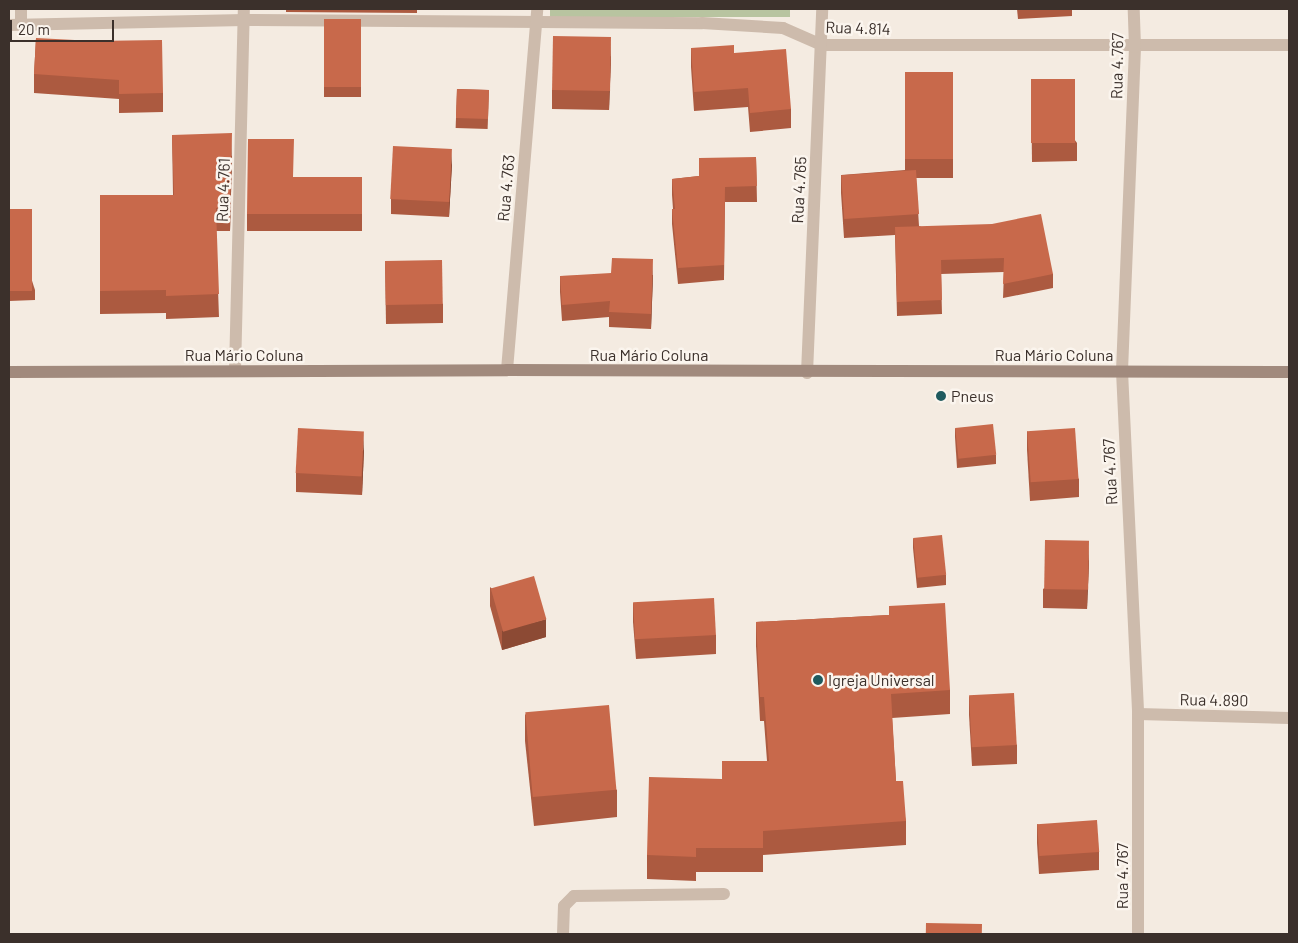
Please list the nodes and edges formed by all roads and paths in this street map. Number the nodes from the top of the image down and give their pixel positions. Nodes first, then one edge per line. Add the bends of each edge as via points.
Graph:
1 (21, 9) edge
2 (822, 9) edge
3 (1134, 9) edge
4 (244, 14) edge
5 (537, 15) edge
6 (15, 24) edge
7 (822, 45) junction
8 (1289, 45) edge
9 (1135, 47) junction
10 (507, 370) junction
11 (235, 371) junction
12 (1122, 371) junction
13 (9, 372) edge
14 (807, 372) junction
15 (1289, 372) edge
16 (1138, 714) junction
17 (1289, 718) edge
18 (724, 894) dead end
19 (563, 934) edge
20 (1138, 934) edge

1 - 6 street
2 - 7 street, Rua 4.765
3 - 9 street, Rua 4.767
4 - 5 street, Rua 4.814
4 - 6 street, Rua 4.814
4 - 11 street, Rua 4.761
5 - 7 street, Rua 4.814 via 783,28
5 - 10 street, Rua 4.763
7 - 9 street, Rua 4.814
7 - 14 street, Rua 4.765
8 - 9 street, Rua 4.814
9 - 12 street, Rua 4.767
10 - 11 main road, Rua Mário Coluna
10 - 14 main road, Rua Mário Coluna
11 - 13 main road, Rua Mário Coluna
12 - 14 main road, Rua Mário Coluna
12 - 15 main road, Rua Mário Coluna
12 - 16 street, Rua 4.767
16 - 17 street, Rua 4.890
16 - 20 street, Rua 4.767
18 - 19 street via 574,896 564,906

